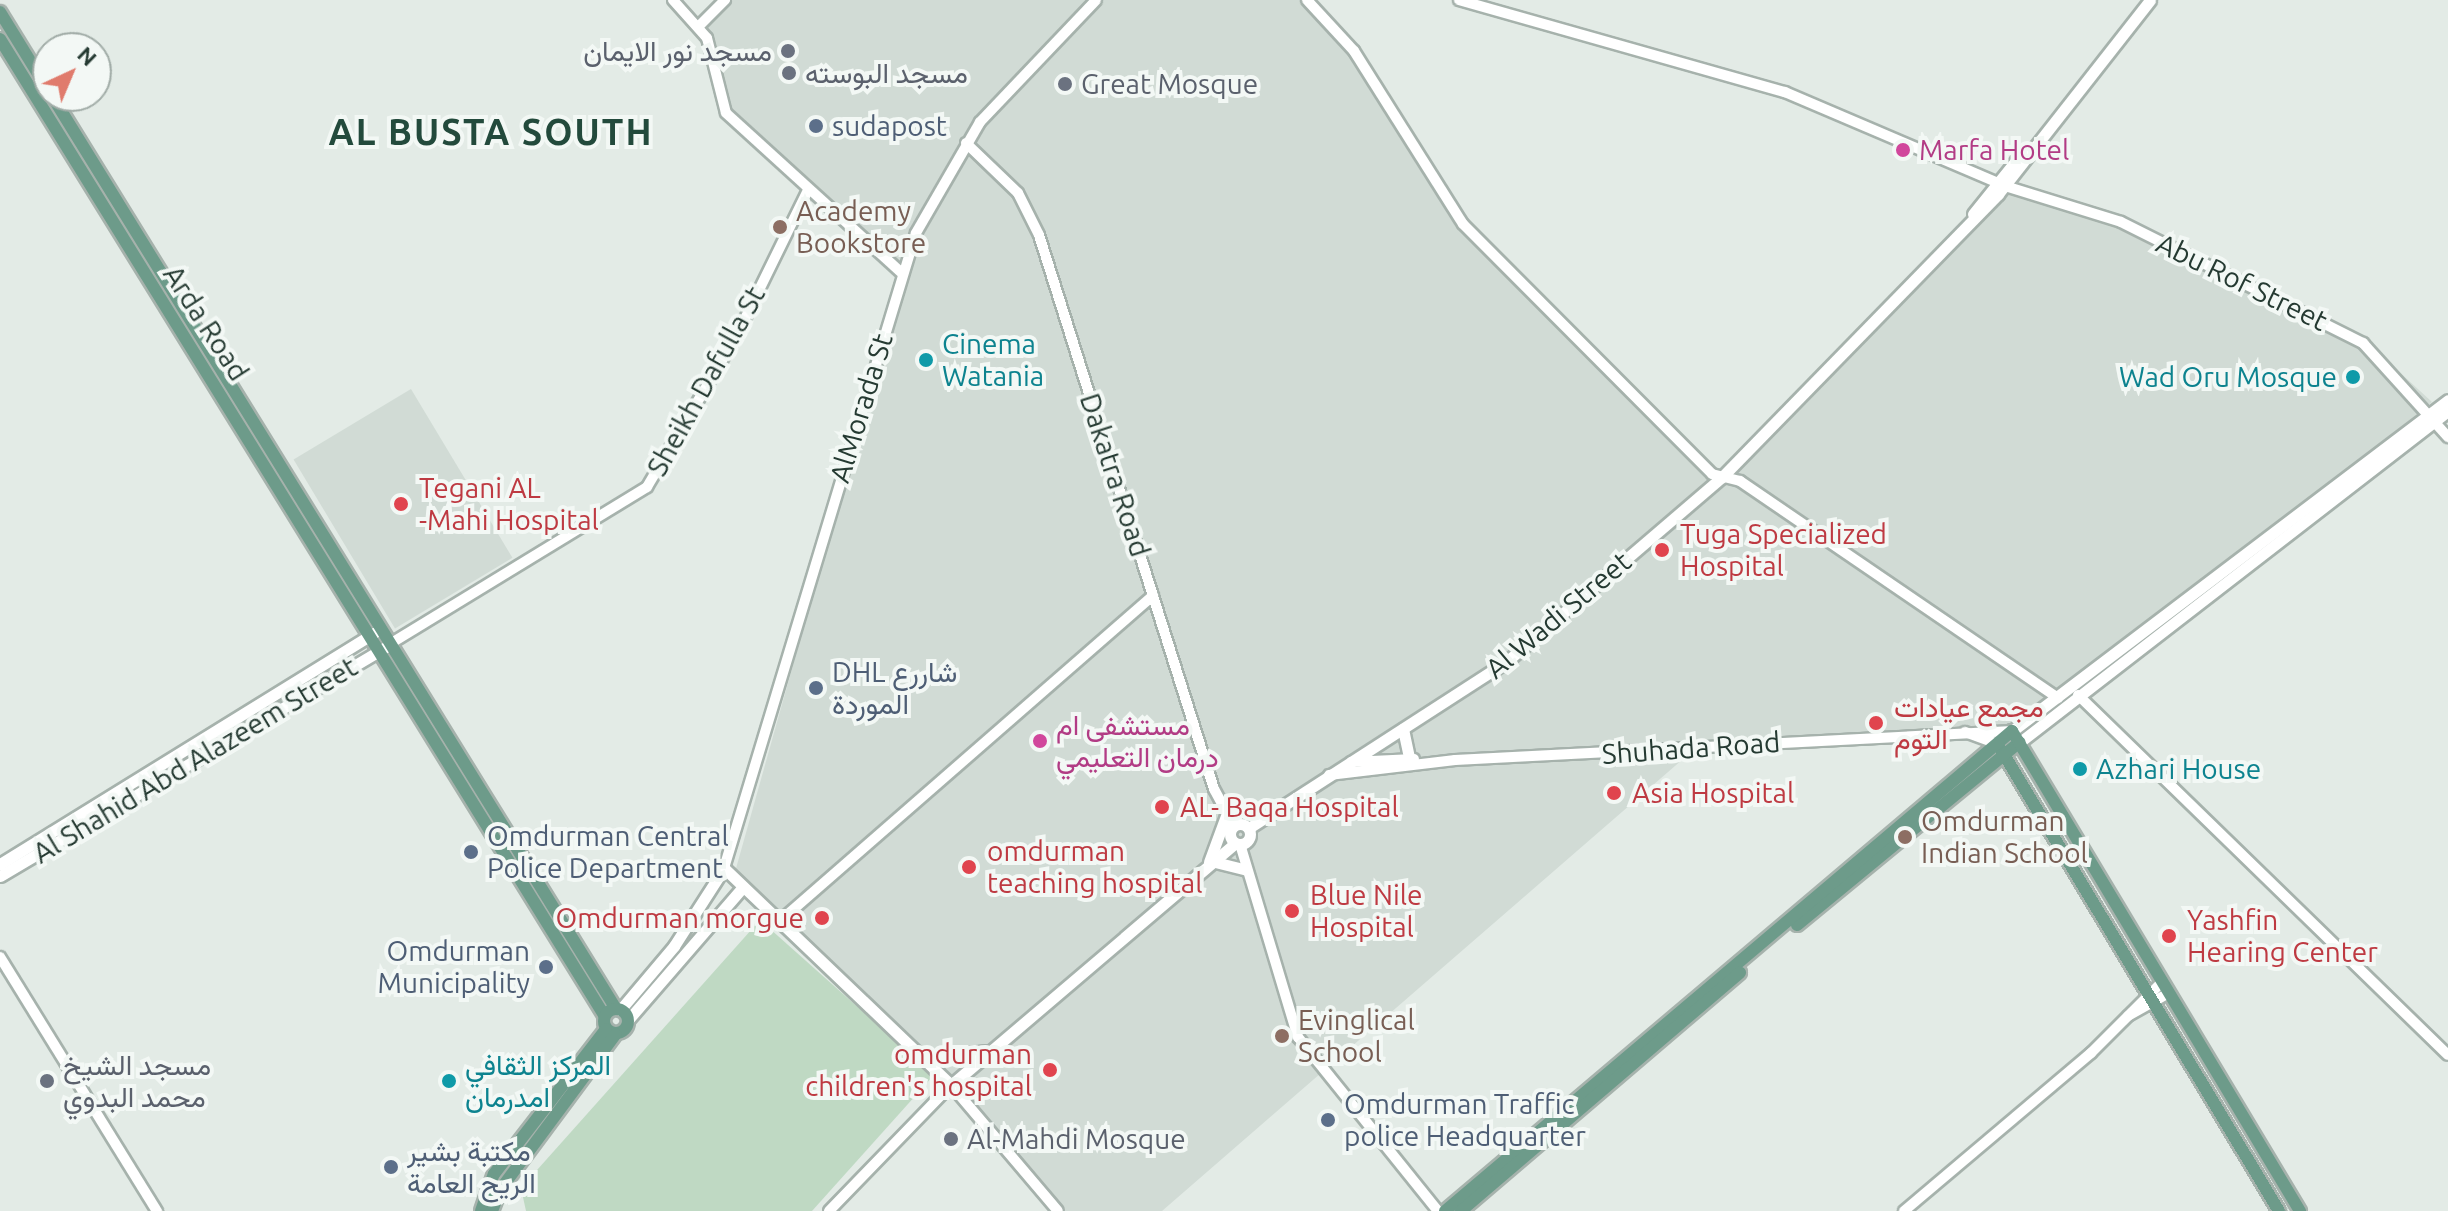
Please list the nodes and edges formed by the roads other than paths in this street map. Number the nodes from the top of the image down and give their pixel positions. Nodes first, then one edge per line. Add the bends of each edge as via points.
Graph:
1 (673, 0) edge
2 (725, 0) edge
3 (1096, 0) edge
4 (1307, 0) edge
5 (1459, 0) edge
6 (2150, 0) edge
7 (0, 12) edge
8 (699, 26) junction
9 (0, 39) edge
10 (32, 64) edge
11 (62, 112) edge
12 (966, 143) junction
13 (2000, 184) junction
14 (808, 190) junction
15 (903, 274) junction
16 (2448, 400) edge
17 (2448, 411) edge
18 (2429, 417) junction
19 (2448, 437) edge
20 (2363, 468) junction
21 (1722, 477) junction
22 (1153, 596) junction
23 (381, 629) junction
24 (399, 633) junction
25 (367, 636) junction
26 (390, 644) junction
27 (376, 652) junction
28 (2078, 695) junction
29 (2058, 698) junction
30 (1403, 729) junction
31 (1959, 731) junction
32 (2020, 733) junction
33 (1996, 752) junction
34 (1409, 757) junction
35 (1347, 762) junction
36 (1423, 763) junction
37 (1325, 775) junction
38 (1227, 813) junction
39 (86, 818) junction
40 (1234, 826) junction
41 (1249, 828) junction
42 (1240, 843) junction
43 (0, 864) edge
44 (1210, 866) junction
45 (724, 868) junction
46 (1246, 872) junction
47 (0, 876) edge
48 (742, 888) junction
49 (780, 921) junction
50 (582, 951) junction
51 (0, 957) edge
52 (569, 958) junction
53 (2164, 988) junction
54 (2150, 998) junction
55 (615, 1019) junction
56 (991, 1051) junction
57 (2448, 1055) edge
58 (925, 1057) junction
59 (951, 1085) junction
60 (157, 1211) edge
61 (481, 1211) edge
62 (492, 1211) edge
63 (829, 1211) edge
64 (1058, 1211) edge
65 (1438, 1211) edge
66 (1445, 1211) edge
67 (1461, 1211) edge
68 (1904, 1211) edge
69 (2279, 1211) edge
70 (2300, 1211) edge

1 - 8 street
2 - 8 street
3 - 12 street, AlMorada St
4 - 21 street via 1354,51 1468,230
5 - 13 street, Abu Rof Street via 1785,92
6 - 13 main road, Al Wadi Street
7 - 10 main road
8 - 14 street via 714,54 726,113
9 - 25 main road, Arda Road
11 - 23 main road, Arda Road
12 - 15 street, AlMorada St via 916,233
12 - 22 street, Dakatra Road via 1028,208
13 - 18 street, Abu Rof Street via 2121,222 2352,337 2380,358
13 - 21 main road, Al Wadi Street
14 - 15 street
14 - 24 street, Sheikh Dafulla St via 737,335 647,487
15 - 45 street, AlMorada St
16 - 18 main road
17 - 18 main road
18 - 19 street, Abu Rof Street
18 - 20 main road
20 - 28 main road
20 - 29 main road
21 - 29 street via 1740,481
21 - 30 main road, Al Wadi Street via 1506,662
22 - 38 street, Dakatra Road
22 - 49 street
23 - 24 street
23 - 25 main road, Al Shahid Abd Alazeem Street
23 - 26 main road, Arda Road
24 - 26 street
25 - 27 main road, Arda Road
25 - 39 main road, Al Shahid Abd Alazeem Street
26 - 27 main road, Al Shahid Abd Alazeem Street
26 - 50 main road, Arda Road
27 - 39 main road, Al Shahid Abd Alazeem Street
27 - 52 main road, Arda Road
28 - 32 main road
28 - 57 street
29 - 32 main road
30 - 34 main road
30 - 35 main road, Al Wadi Street
31 - 32 street, Shuhada Road
31 - 33 street, Shuhada Road
31 - 36 street, Shuhada Road
32 - 33 main road
32 - 53 main road
33 - 54 main road
33 - 66 main road
33 - 67 main road
34 - 35 street, Shuhada Road
34 - 36 street, Shuhada Road
35 - 37 main road, Al Wadi Street
36 - 37 street, Shuhada Road
37 - 41 main road, Al Wadi Street
38 - 40 street, Dakatra Road
38 - 44 main road
39 - 43 main road, Al Shahid Abd Alazeem Street
39 - 47 main road, Al Shahid Abd Alazeem Street
40 - 41 main road
40 - 42 main road
41 - 42 main road
42 - 44 main road
42 - 46 street
44 - 46 main road
44 - 56 main road
45 - 48 main road
45 - 55 main road via 674,946
46 - 65 street via 1298,1037
48 - 49 main road
48 - 55 main road
49 - 58 main road
50 - 52 main road
50 - 55 main road, Arda Road
51 - 60 street
52 - 55 main road, Arda Road
53 - 54 street
53 - 70 main road via 2222,1073 2293,1190
54 - 68 street
54 - 69 main road
55 - 61 main road via 494,1174
55 - 62 main road via 500,1190
56 - 58 main road
56 - 59 main road
58 - 59 main road
59 - 63 street
59 - 64 street

